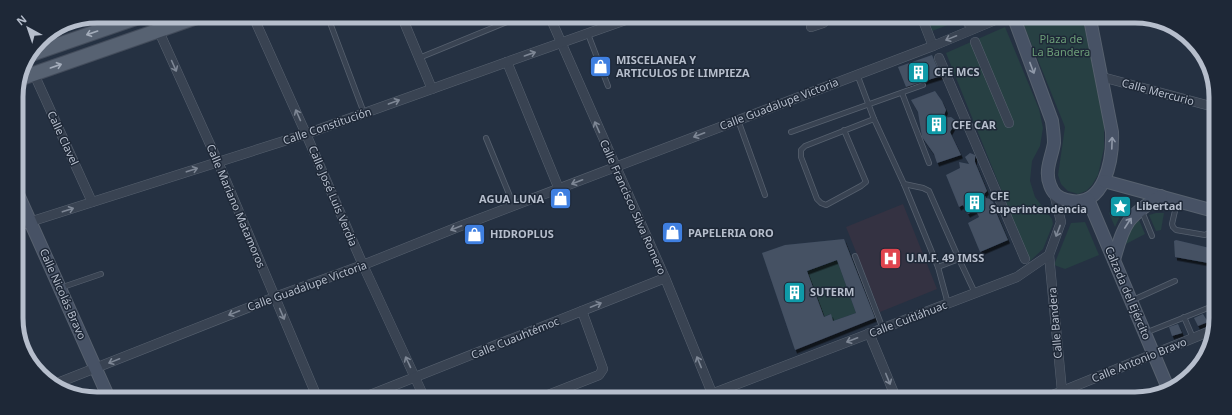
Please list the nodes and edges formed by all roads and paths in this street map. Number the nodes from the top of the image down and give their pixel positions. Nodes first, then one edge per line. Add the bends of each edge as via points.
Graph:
1 (122, 23) edge
2 (155, 23) edge
3 (180, 23) edge
4 (256, 23) edge
5 (330, 23) edge
6 (404, 23) edge
7 (504, 23) edge
8 (552, 23) edge
9 (618, 23) edge
10 (824, 23) edge
11 (924, 23) edge
12 (988, 23) edge
13 (1016, 23) edge
14 (1091, 23) edge
15 (811, 27) dead end
16 (158, 31) junction
17 (588, 34) junction
18 (975, 42) dead end
19 (560, 43) junction
20 (933, 46) junction
21 (38, 52) edge
22 (419, 58) junction
23 (938, 58) dead end
24 (507, 62) junction
25 (34, 74) junction
26 (857, 74) junction
27 (26, 76) edge
28 (1102, 77) junction
29 (923, 85) dead end
30 (608, 86) dead end
31 (432, 89) junction
32 (902, 93) junction
33 (869, 105) junction
34 (1209, 106) edge
35 (364, 113) junction
36 (874, 119) junction
37 (738, 120) junction
38 (1009, 123) dead end
39 (844, 130) junction
40 (791, 132) dead end
41 (306, 134) junction
42 (486, 138) dead end
43 (218, 162) junction
44 (929, 163) dead end
45 (615, 167) junction
46 (1104, 181) junction
47 (904, 184) junction
48 (559, 189) junction
49 (1054, 193) junction
50 (765, 195) dead end
51 (1161, 196) junction
52 (1088, 199) junction
53 (1178, 201) junction
54 (92, 202) junction
55 (23, 205) edge
56 (514, 206) junction
57 (1141, 209) junction
58 (1209, 210) edge
59 (31, 222) junction
60 (23, 224) edge
61 (1209, 233) edge
62 (1152, 236) dead end
63 (1049, 255) junction
64 (855, 256) dead end
65 (959, 259) junction
66 (1025, 259) dead end
67 (1114, 260) junction
68 (363, 265) junction
69 (938, 267) junction
70 (101, 274) dead end
71 (665, 278) junction
72 (1175, 281) dead end
73 (60, 288) junction
74 (975, 293) junction
75 (274, 297) junction
76 (1131, 301) junction
77 (948, 304) junction
78 (1209, 308) edge
79 (582, 311) junction
80 (1184, 317) junction
81 (883, 329) junction
82 (1207, 332) edge
83 (869, 333) junction
84 (1145, 333) junction
85 (1193, 338) junction
86 (1154, 354) junction
87 (96, 368) junction
88 (415, 377) junction
89 (60, 382) edge
90 (1167, 384) edge
91 (1062, 391) joint
92 (106, 392) edge
93 (314, 392) edge
94 (377, 392) edge
95 (422, 392) edge
96 (555, 392) edge
97 (711, 392) edge
98 (723, 392) edge
99 (894, 392) edge

1 -> 21 main road
2 - 16 street, Calle Mariano Matamoros
3 - 16 main road
41 -> 4 street, Calle José Luis Verdia
5 - 35 lane
6 - 22 street
7 - 22 lane
8 - 19 street, Calle Francisco Silva Romero
9 - 17 street, Calle Constitución
10 - 15 street
11 - 20 street
12 -> 20 street, Calle Guadalupe Victoria
13 -> 49 main road via 1052,122 1054,144 1047,176
14 - 28 main road
25 -> 16 main road
16 -> 43 street, Calle Mariano Matamoros
17 - 19 street, Calle Constitución
17 - 30 lane
18 - 38 street
24 -> 19 street, Calle Constitución
45 -> 19 street, Calle Francisco Silva Romero
20 - 26 street, Calle Guadalupe Victoria
22 - 31 street
23 - 66 street
24 - 31 street, Calle Constitución
24 - 48 street
25 - 27 main road
25 - 54 street, Calle Clavel
26 - 33 lane
26 - 37 street, Calle Guadalupe Victoria
28 - 34 street, Calle Mercurio
46 -> 28 main road via 1111,157 1112,138
29 - 32 lane
35 -> 31 street, Calle Constitución
32 - 33 lane
32 - 44 lane
33 - 36 lane
33 - 40 lane
35 - 41 street, Calle Constitución
36 - 39 lane
36 - 47 lane
37 -> 45 street, Calle Guadalupe Victoria
37 - 50 lane
39 - 39 lane via 800,150 817,199 826,205 866,182
41 - 43 street, Calle Constitución
41 - 68 street, Calle José Luis Verdia
42 - 56 lane
54 -> 43 street, Calle Constitución
43 - 75 street, Calle Mariano Matamoros
45 -> 48 street, Calle Guadalupe Victoria
45 - 71 street, Calle Francisco Silva Romero
46 - 51 main road
46 - 52 main road
47 - 65 lane via 929,191
47 - 69 lane
48 - 56 street, Calle Guadalupe Victoria
49 - 52 main road via 1069,201
49 -> 63 street via 1061,222
51 - 53 main road
51 - 57 main road
52 - 67 main road, Calzada del Ejército
53 - 58 main road
53 - 61 lane via 1172,224 1176,230 1205,235
59 -> 54 street, Calle Constitución
55 - 59 main road, Calle Nicolás Bravo
56 -> 68 street, Calle Guadalupe Victoria
57 - 62 lane
67 -> 57 main road via 1120,236 1128,222
59 - 60 street, Calle Constitución
59 - 73 main road, Calle Nicolás Bravo
63 - 74 street, Calle Cuitláhuac via 1017,277
63 - 91 street, Calle Bandera
64 - 81 lane
65 - 69 lane
65 - 74 lane
67 - 76 main road, Calzada del Ejército
68 - 75 street, Calle Guadalupe Victoria
88 -> 68 street, Calle José Luis Verdia
69 - 77 lane
70 - 73 lane
79 -> 71 street, Calle Cuauhtémoc
97 -> 71 street, Calle Francisco Silva Romero
72 - 76 lane
73 - 87 main road, Calle Nicolás Bravo
74 - 77 street, Calle Cuitláhuac
75 -> 87 street, Calle Guadalupe Victoria
75 -> 93 street, Calle Mariano Matamoros
76 - 84 main road, Calzada del Ejército
77 - 81 street, Calle Cuitláhuac
78 - 80 lane
79 - 88 street, Calle Cuauhtémoc
79 - 96 street via 603,365 602,372
80 - 84 lane
80 - 85 lane
81 - 83 street, Calle Cuitláhuac
82 - 85 street, Calle Antonio Bravo
83 -> 98 street, Calle Cuitláhuac
83 -> 99 street
84 - 86 main road, Calzada del Ejército
85 - 86 street, Calle Antonio Bravo
86 - 90 main road, Calzada del Ejército
86 - 91 street, Calle Antonio Bravo
87 - 89 street, Calle Guadalupe Victoria
87 - 92 main road, Calle Nicolás Bravo
88 - 94 street, Calle Cuauhtémoc
88 - 95 street, Calle José Luis Verdia

